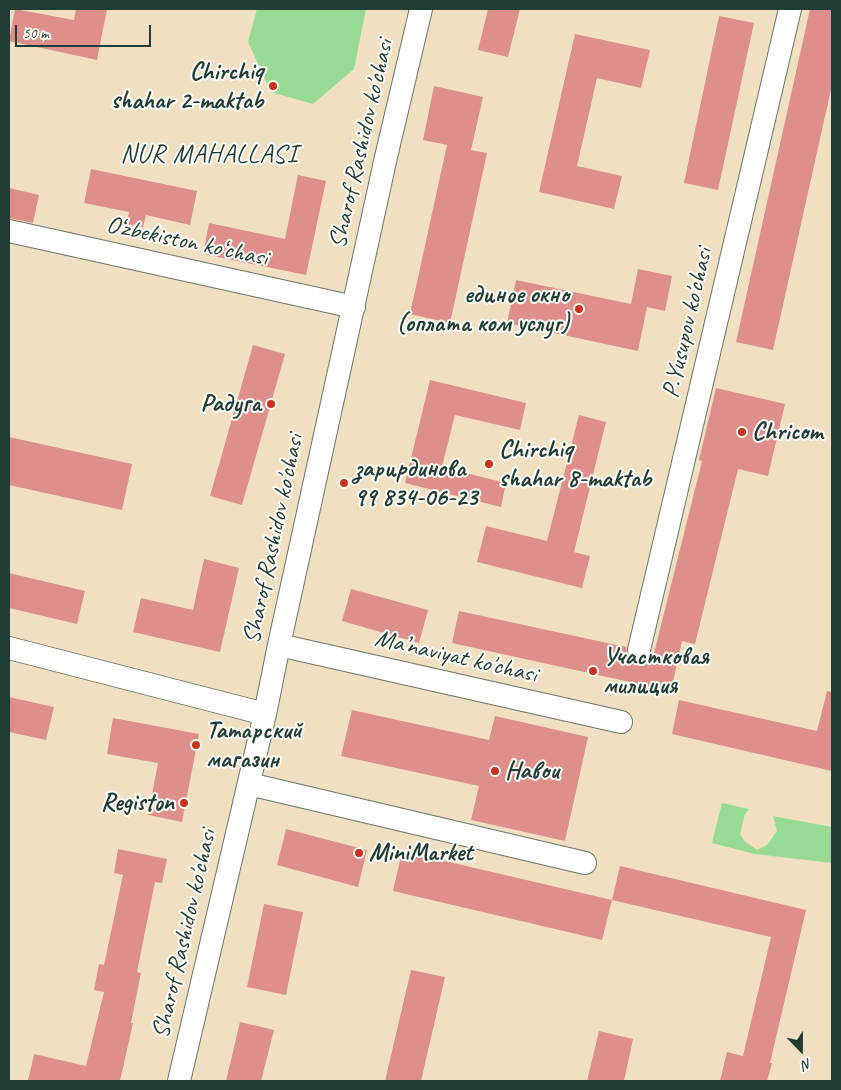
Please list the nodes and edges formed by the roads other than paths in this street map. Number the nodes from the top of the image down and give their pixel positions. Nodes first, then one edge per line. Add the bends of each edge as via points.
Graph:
1 (422, 9) edge
2 (790, 9) edge
3 (9, 231) edge
4 (354, 307) junction
5 (279, 645) junction
6 (9, 648) edge
7 (639, 650) dead end
8 (266, 714) junction
9 (621, 722) dead end
10 (249, 784) junction
11 (585, 863) dead end
12 (179, 1081) edge

1 - 4 street, Sharof Rashidov ko'chasi
2 - 7 street, P.Yusupov ko'chasi
3 - 4 street, O‘zbekiston ko‘chasi
4 - 5 street, Sharof Rashidov ko'chasi
5 - 8 street, Sharof Rashidov ko'chasi
5 - 9 street, Ma’naviyat ko'chasi
6 - 8 street
8 - 10 street, Sharof Rashidov ko'chasi
10 - 11 street
10 - 12 street, Sharof Rashidov ko'chasi

